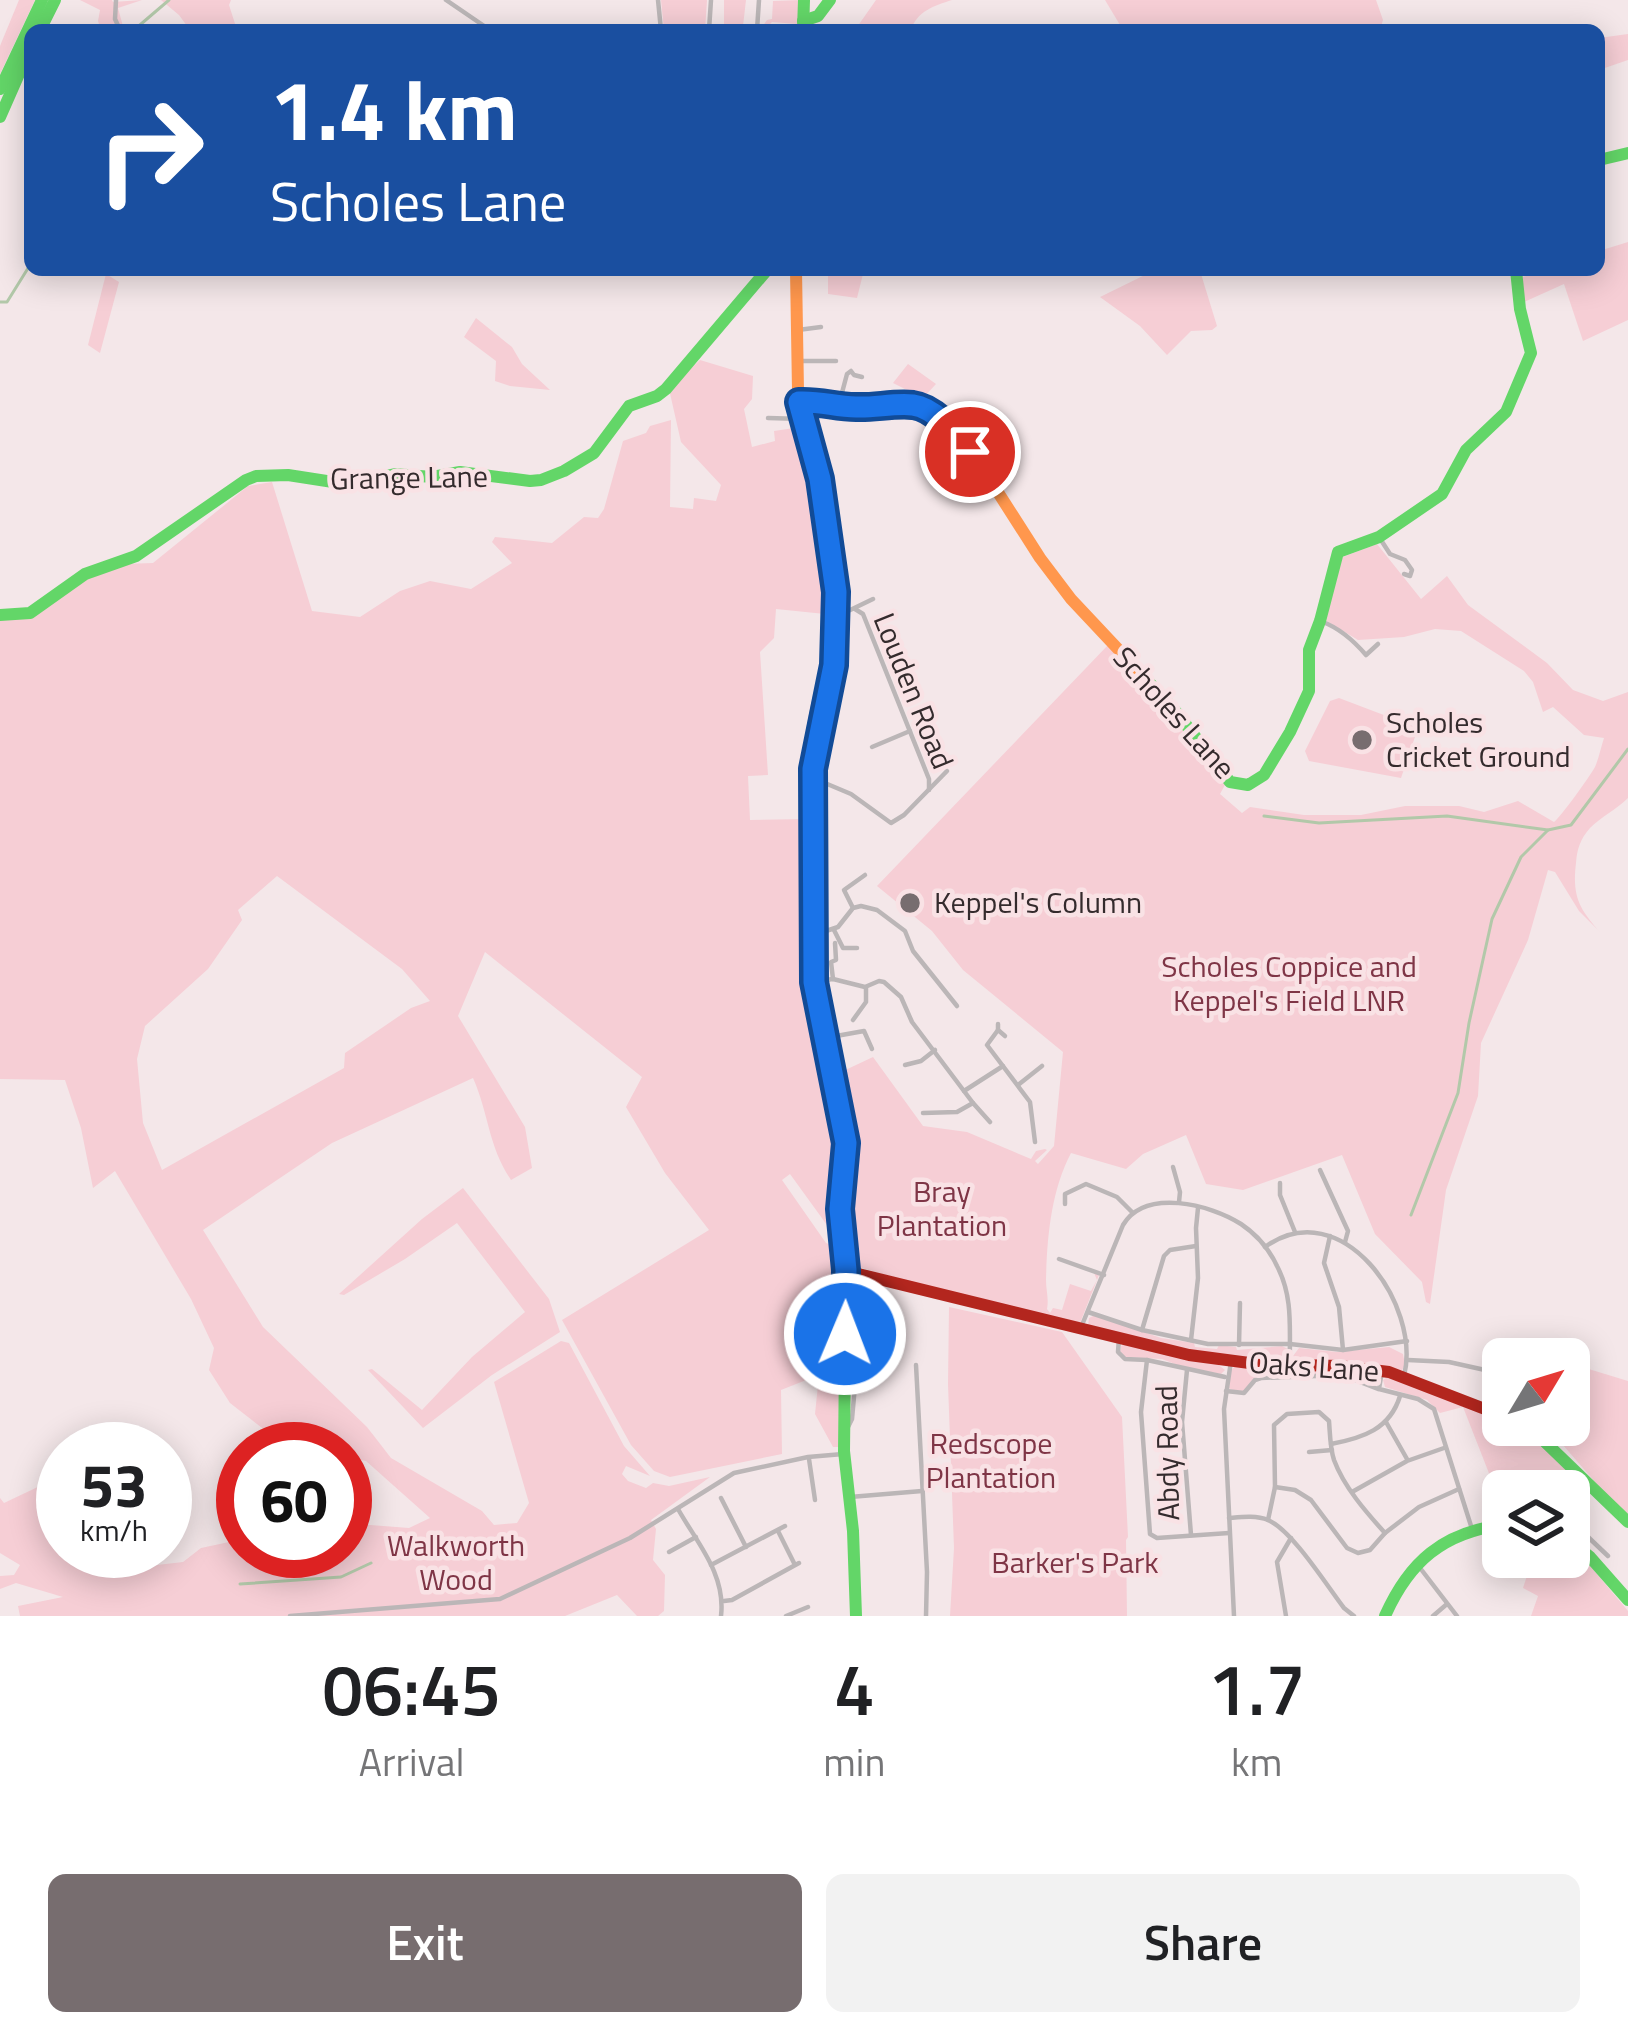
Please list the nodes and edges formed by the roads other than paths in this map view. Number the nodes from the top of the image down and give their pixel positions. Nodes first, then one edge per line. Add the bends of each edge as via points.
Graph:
1 (446, 0) edge
2 (830, 0) edge
3 (481, 24) edge
4 (806, 24) edge
5 (24, 38) edge
6 (24, 63) edge
7 (0, 89) edge
8 (0, 117) edge
9 (762, 276) edge
10 (796, 276) edge
11 (1517, 276) edge
12 (821, 327) dead end
13 (796, 330) junction
14 (796, 360) junction
15 (836, 361) dead end
16 (862, 377) dead end
17 (799, 402) junction
18 (839, 404) junction
19 (767, 418) dead end
20 (803, 419) junction
21 (1379, 537) junction
22 (1404, 574) dead end
23 (844, 586) dead end
24 (873, 599) dead end
25 (855, 608) junction
26 (841, 614) junction
27 (0, 615) edge
28 (1321, 621) junction
29 (1378, 644) dead end
30 (910, 731) junction
31 (872, 747) dead end
32 (947, 771) dead end
33 (816, 776) junction
34 (928, 790) junction
35 (822, 811) dead end
36 (865, 875) dead end
37 (853, 908) junction
38 (834, 930) junction
39 (815, 934) junction
40 (835, 944) dead end
41 (857, 948) dead end
42 (833, 979) junction
43 (814, 982) junction
44 (865, 987) junction
45 (957, 1006) dead end
46 (853, 1020) dead end
47 (1005, 1036) dead end
48 (825, 1038) junction
49 (872, 1049) dead end
50 (935, 1050) junction
51 (1041, 1063) dead end
52 (904, 1065) dead end
53 (1003, 1066) junction
54 (1018, 1085) junction
55 (964, 1091) junction
56 (973, 1103) junction
57 (923, 1113) dead end
58 (990, 1122) dead end
59 (1035, 1142) dead end
60 (1173, 1167) dead end
61 (1320, 1170) dead end
62 (1280, 1183) dead end
63 (1065, 1204) dead end
64 (1179, 1205) junction
65 (1198, 1208) junction
66 (1132, 1212) junction
67 (1295, 1232) junction
68 (1330, 1236) junction
69 (1344, 1243) junction
70 (1196, 1246) junction
71 (1265, 1247) junction
72 (1059, 1259) dead end
73 (855, 1274) junction
74 (1104, 1275) junction
75 (1240, 1303) dead end
76 (1088, 1312) junction
77 (1080, 1328) junction
78 (1142, 1330) junction
79 (1119, 1338) junction
80 (1191, 1340) junction
81 (1407, 1341) junction
82 (1290, 1344) junction
83 (1239, 1345) junction
84 (1343, 1350) junction
85 (1147, 1360) junction
86 (1408, 1360) junction
87 (1231, 1361) junction
88 (916, 1365) dead end
89 (1290, 1366) junction
90 (1482, 1369) edge
91 (1187, 1370) junction
92 (1393, 1373) junction
93 (1228, 1378) junction
94 (1379, 1389) junction
95 (1226, 1391) junction
96 (1401, 1395) junction
97 (1482, 1408) edge
98 (1386, 1422) junction
99 (1549, 1446) edge
100 (1332, 1447) junction
101 (1447, 1447) junction
102 (844, 1454) junction
103 (1313, 1454) dead end
104 (808, 1457) junction
105 (1407, 1461) junction
106 (1275, 1487) junction
107 (1459, 1489) junction
108 (922, 1491) junction
109 (1352, 1492) junction
110 (848, 1497) junction
111 (721, 1498) dead end
112 (815, 1500) dead end
113 (678, 1508) junction
114 (1229, 1518) junction
115 (1268, 1520) junction
116 (1628, 1522) edge
117 (785, 1526) dead end
118 (1482, 1528) edge
119 (1472, 1529) junction
120 (778, 1531) junction
121 (1229, 1533) junction
122 (1385, 1533) junction
123 (1191, 1535) junction
124 (696, 1537) junction
125 (1291, 1538) junction
126 (1590, 1539) edge
127 (746, 1547) junction
128 (670, 1552) dead end
129 (1608, 1556) dead end
130 (1590, 1557) edge
131 (1417, 1564) junction
132 (711, 1565) junction
133 (1628, 1600) edge
134 (723, 1601) junction
135 (1449, 1602) junction
136 (808, 1607) dead end
137 (1344, 1608) junction
138 (290, 1616) edge
139 (721, 1616) edge
140 (789, 1616) edge
141 (856, 1616) edge
142 (926, 1616) edge
143 (1234, 1616) edge
144 (1286, 1616) edge
145 (1337, 1616) edge
146 (1354, 1616) edge
147 (1385, 1616) edge
148 (1433, 1616) edge
149 (1457, 1616) edge

1 - 3 street
2 - 4 main road
5 - 7 main road
6 - 8 main road
9 - 27 main road, Grange Lane via 666,389 629,406 594,453 564,471 530,482 473,472 333,482 256,476 136,556 85,574 35,610
10 - 13 main road
11 - 21 main road, Scholes Lane via 1531,353 1511,401 1466,450 1442,494
12 - 13 street
13 - 14 main road
14 - 15 street
14 - 17 main road
16 - 18 street via 847,374
17 - 18 main road, Scholes Lane
17 - 20 main road
18 - 28 main road, Scholes Lane via 918,405 954,433 1071,599 1231,782 1250,785 1276,759 1309,691 1308,653
19 - 20 street
20 - 26 main road
21 - 22 street via 1412,570
21 - 28 main road, Scholes Lane via 1338,552
23 - 26 street
24 - 25 street
25 - 26 street
25 - 30 street, Louden Road
26 - 33 main road
28 - 29 street via 1366,655
30 - 31 street
30 - 34 street, Louden Road
32 - 34 street
33 - 34 street via 891,823
33 - 35 street
33 - 39 main road
36 - 37 street via 844,890
37 - 38 street
37 - 45 street via 898,923
38 - 39 street
38 - 41 street via 843,948
39 - 43 main road
40 - 42 street
42 - 43 street
42 - 44 street
43 - 48 main road
44 - 46 street via 866,1002
44 - 50 street via 884,982 901,997
47 - 53 street via 998,1027 985,1046
48 - 49 street via 864,1031
48 - 73 main road via 846,1143 840,1209
50 - 52 street
50 - 55 street
51 - 54 street
53 - 54 street
53 - 55 street
54 - 59 street via 1030,1102
55 - 56 street
56 - 57 street
56 - 58 street
60 - 64 street
61 - 69 street via 1348,1231
62 - 67 street
63 - 66 street via 1066,1194 1086,1184
64 - 65 street
64 - 66 street
65 - 70 street
65 - 71 street via 1244,1226
66 - 74 street
67 - 68 street
67 - 71 street
68 - 69 street
68 - 84 street via 1324,1263
69 - 81 street via 1384,1283
70 - 78 street via 1164,1256
70 - 80 street
71 - 82 street via 1289,1299
72 - 74 street
73 - 77 main road, Oaks Lane
73 - 102 main road
74 - 76 street
75 - 83 street
76 - 77 street
76 - 78 street, Oaks Lane
77 - 79 main road, Oaks Lane
78 - 80 street, Oaks Lane
79 - 85 street, Oaks Lane via 1122,1358
79 - 87 main road, Oaks Lane
80 - 83 street, Oaks Lane
81 - 84 street, Oaks Lane
81 - 86 street
82 - 83 street, Oaks Lane
82 - 84 street, Oaks Lane
82 - 89 street
85 - 91 street, Oaks Lane
85 - 123 street via 1141,1412 1149,1531 1157,1538
86 - 90 street
86 - 92 street
87 - 89 main road, Oaks Lane
87 - 93 street
88 - 108 street
89 - 92 main road, Oaks Lane
91 - 93 street, Oaks Lane
91 - 123 street, Abdy Road via 1182,1422
92 - 94 street
92 - 97 main road, Oaks Lane
93 - 95 street
94 - 95 street, Oaks Lane via 1331,1375 1259,1378 1244,1393
94 - 96 street, Oaks Lane
95 - 114 street
96 - 98 street
96 - 101 street via 1434,1409
98 - 100 street
98 - 105 street
99 - 116 main road
100 - 103 street
100 - 106 street via 1324,1414 1282,1416 1274,1425
100 - 109 street
101 - 105 street
101 - 107 street
102 - 104 street
102 - 110 main road
104 - 112 street
104 - 113 street via 734,1473
105 - 109 street
106 - 115 street
106 - 122 street via 1311,1501 1353,1552 1366,1552
107 - 119 street
107 - 122 street
108 - 110 street
108 - 142 street
109 - 122 street
110 - 141 main road
111 - 127 street
113 - 124 street
113 - 138 street via 500,1599
114 - 115 street
114 - 121 street
115 - 125 street
117 - 120 street
118 - 119 main road
119 - 131 main road
120 - 127 street
120 - 134 street via 797,1564
121 - 123 street
121 - 143 street
124 - 128 street
124 - 132 street
125 - 137 street
125 - 144 street via 1277,1562
126 - 129 street
127 - 132 street
130 - 133 main road
131 - 135 street
131 - 147 main road
132 - 134 street
134 - 139 street
135 - 148 street
135 - 149 street
136 - 140 street
137 - 145 street
137 - 146 street

